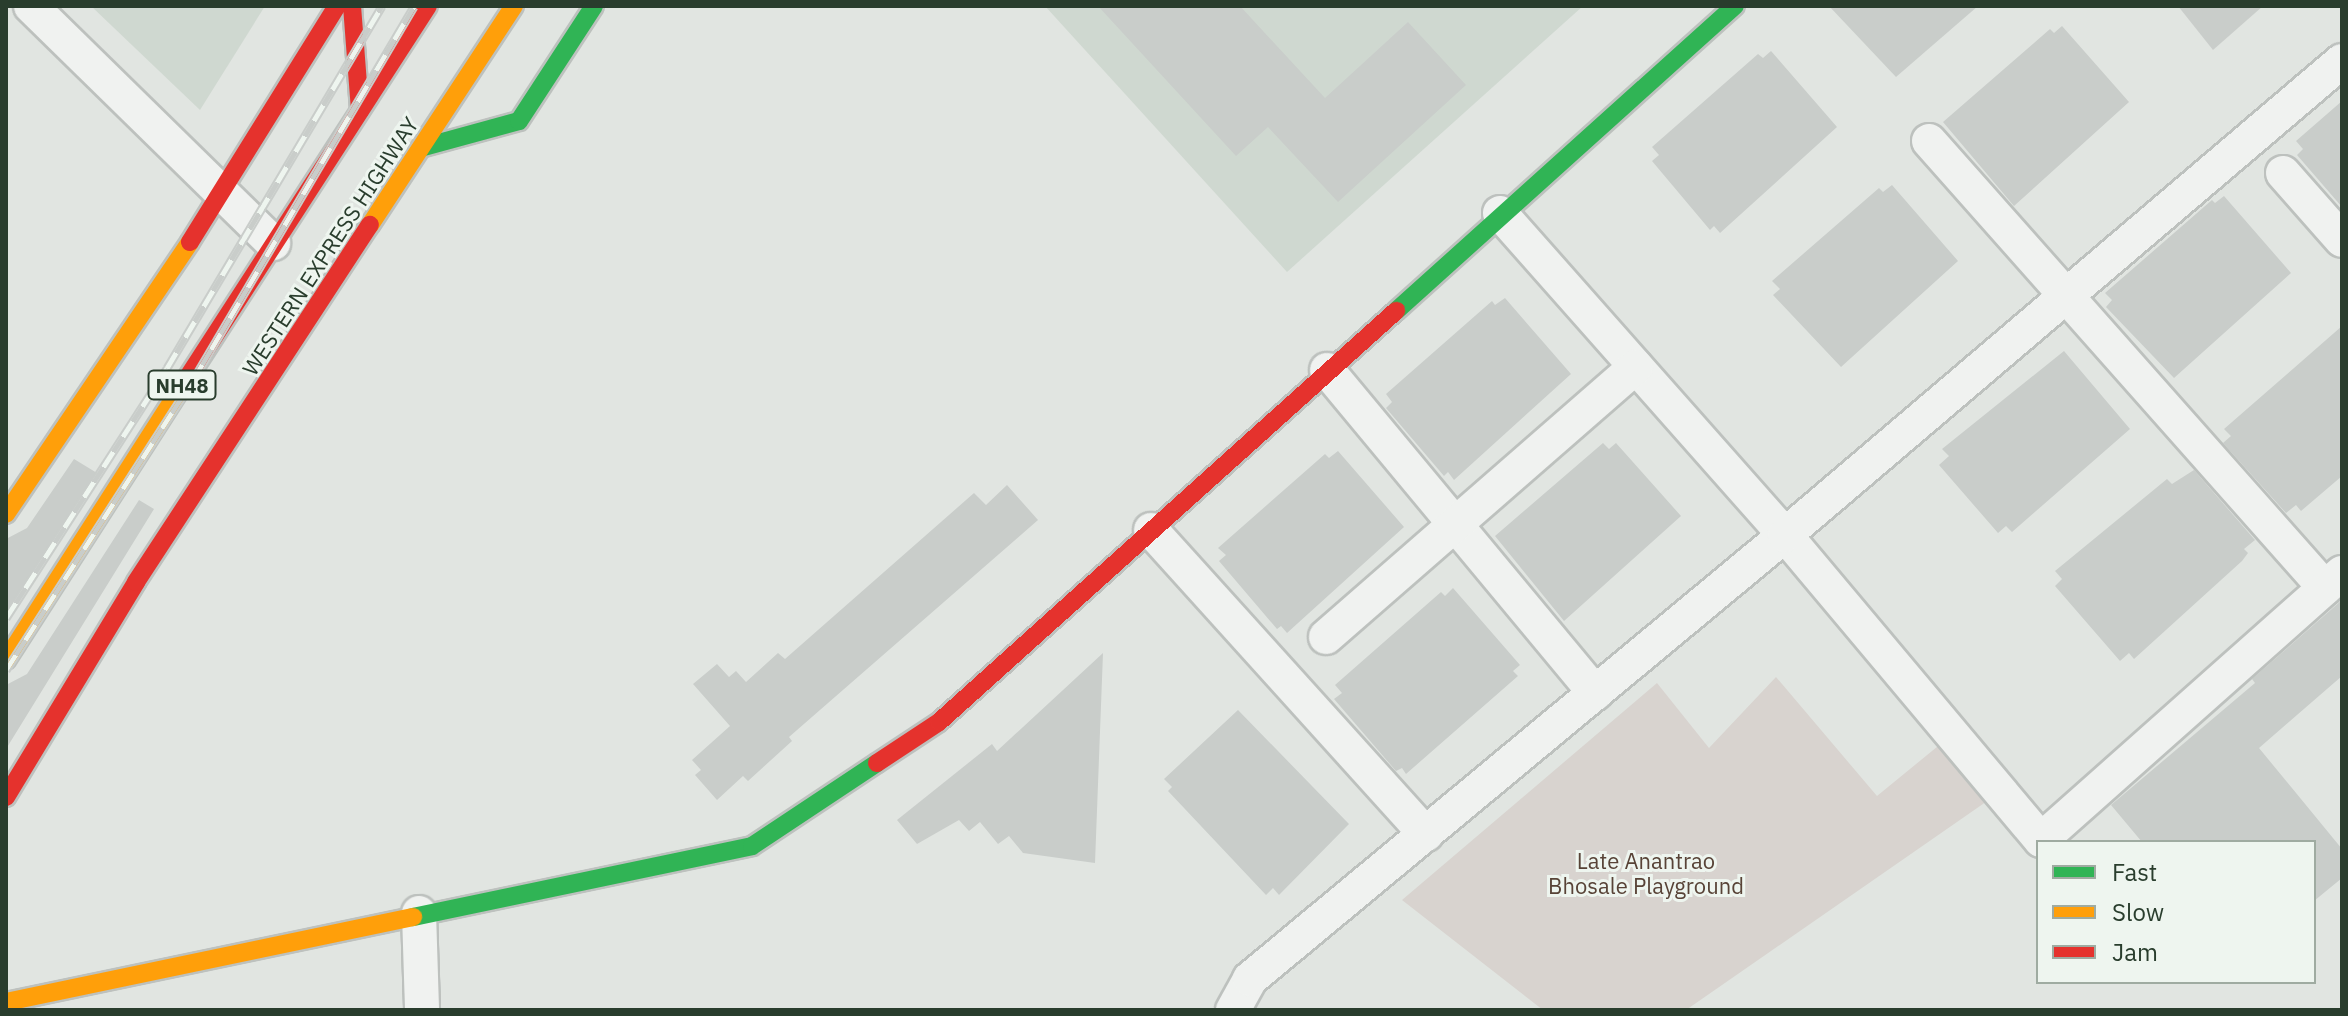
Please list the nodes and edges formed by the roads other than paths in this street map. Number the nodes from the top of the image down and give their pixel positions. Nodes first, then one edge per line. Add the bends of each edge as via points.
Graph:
1 (31, 6) edge
2 (337, 6) edge
3 (352, 6) edge
4 (428, 6) edge
5 (514, 6) edge
6 (594, 6) edge
7 (1735, 6) edge
8 (2342, 61) edge
9 (360, 111) junction
10 (1929, 141) dead end
11 (424, 147) junction
12 (2283, 173) dead end
13 (223, 194) junction
14 (1500, 213) junction
15 (2342, 240) edge
16 (273, 243) junction
17 (2064, 296) junction
18 (1636, 367) junction
19 (1327, 370) junction
20 (6, 514) edge
21 (1456, 526) junction
22 (1151, 530) junction
23 (1785, 535) junction
24 (2334, 581) edge
25 (1326, 637) dead end
26 (6, 660) edge
27 (1595, 693) junction
28 (6, 797) edge
29 (1426, 834) junction
30 (419, 913) junction
31 (6, 1002) edge
32 (422, 1010) edge
33 (1233, 1010) edge

1 - 13 street
2 - 13 main road
3 - 9 main road
4 - 9 main road, NH48
5 - 11 main road, WESTERN EXPRESS HIGHWAY / NH48
6 - 11 main road via 519,121
7 - 14 main road
8 - 17 street
9 - 16 main road, NH48
10 - 17 street
11 - 28 main road, WESTERN EXPRESS HIGHWAY / NH48 via 136,582
12 - 15 street
13 - 16 street
13 - 20 main road
14 - 18 street
14 - 19 main road
16 - 26 main road, NH48
17 - 23 street
17 - 24 street
18 - 21 street
18 - 23 street
19 - 21 street
19 - 22 main road
21 - 25 street
21 - 27 street
22 - 29 street
22 - 30 main road via 939,722 752,846
23 - 24 street via 2041,840
23 - 27 street
27 - 29 street
29 - 33 street via 1250,979
30 - 31 main road
30 - 32 street

